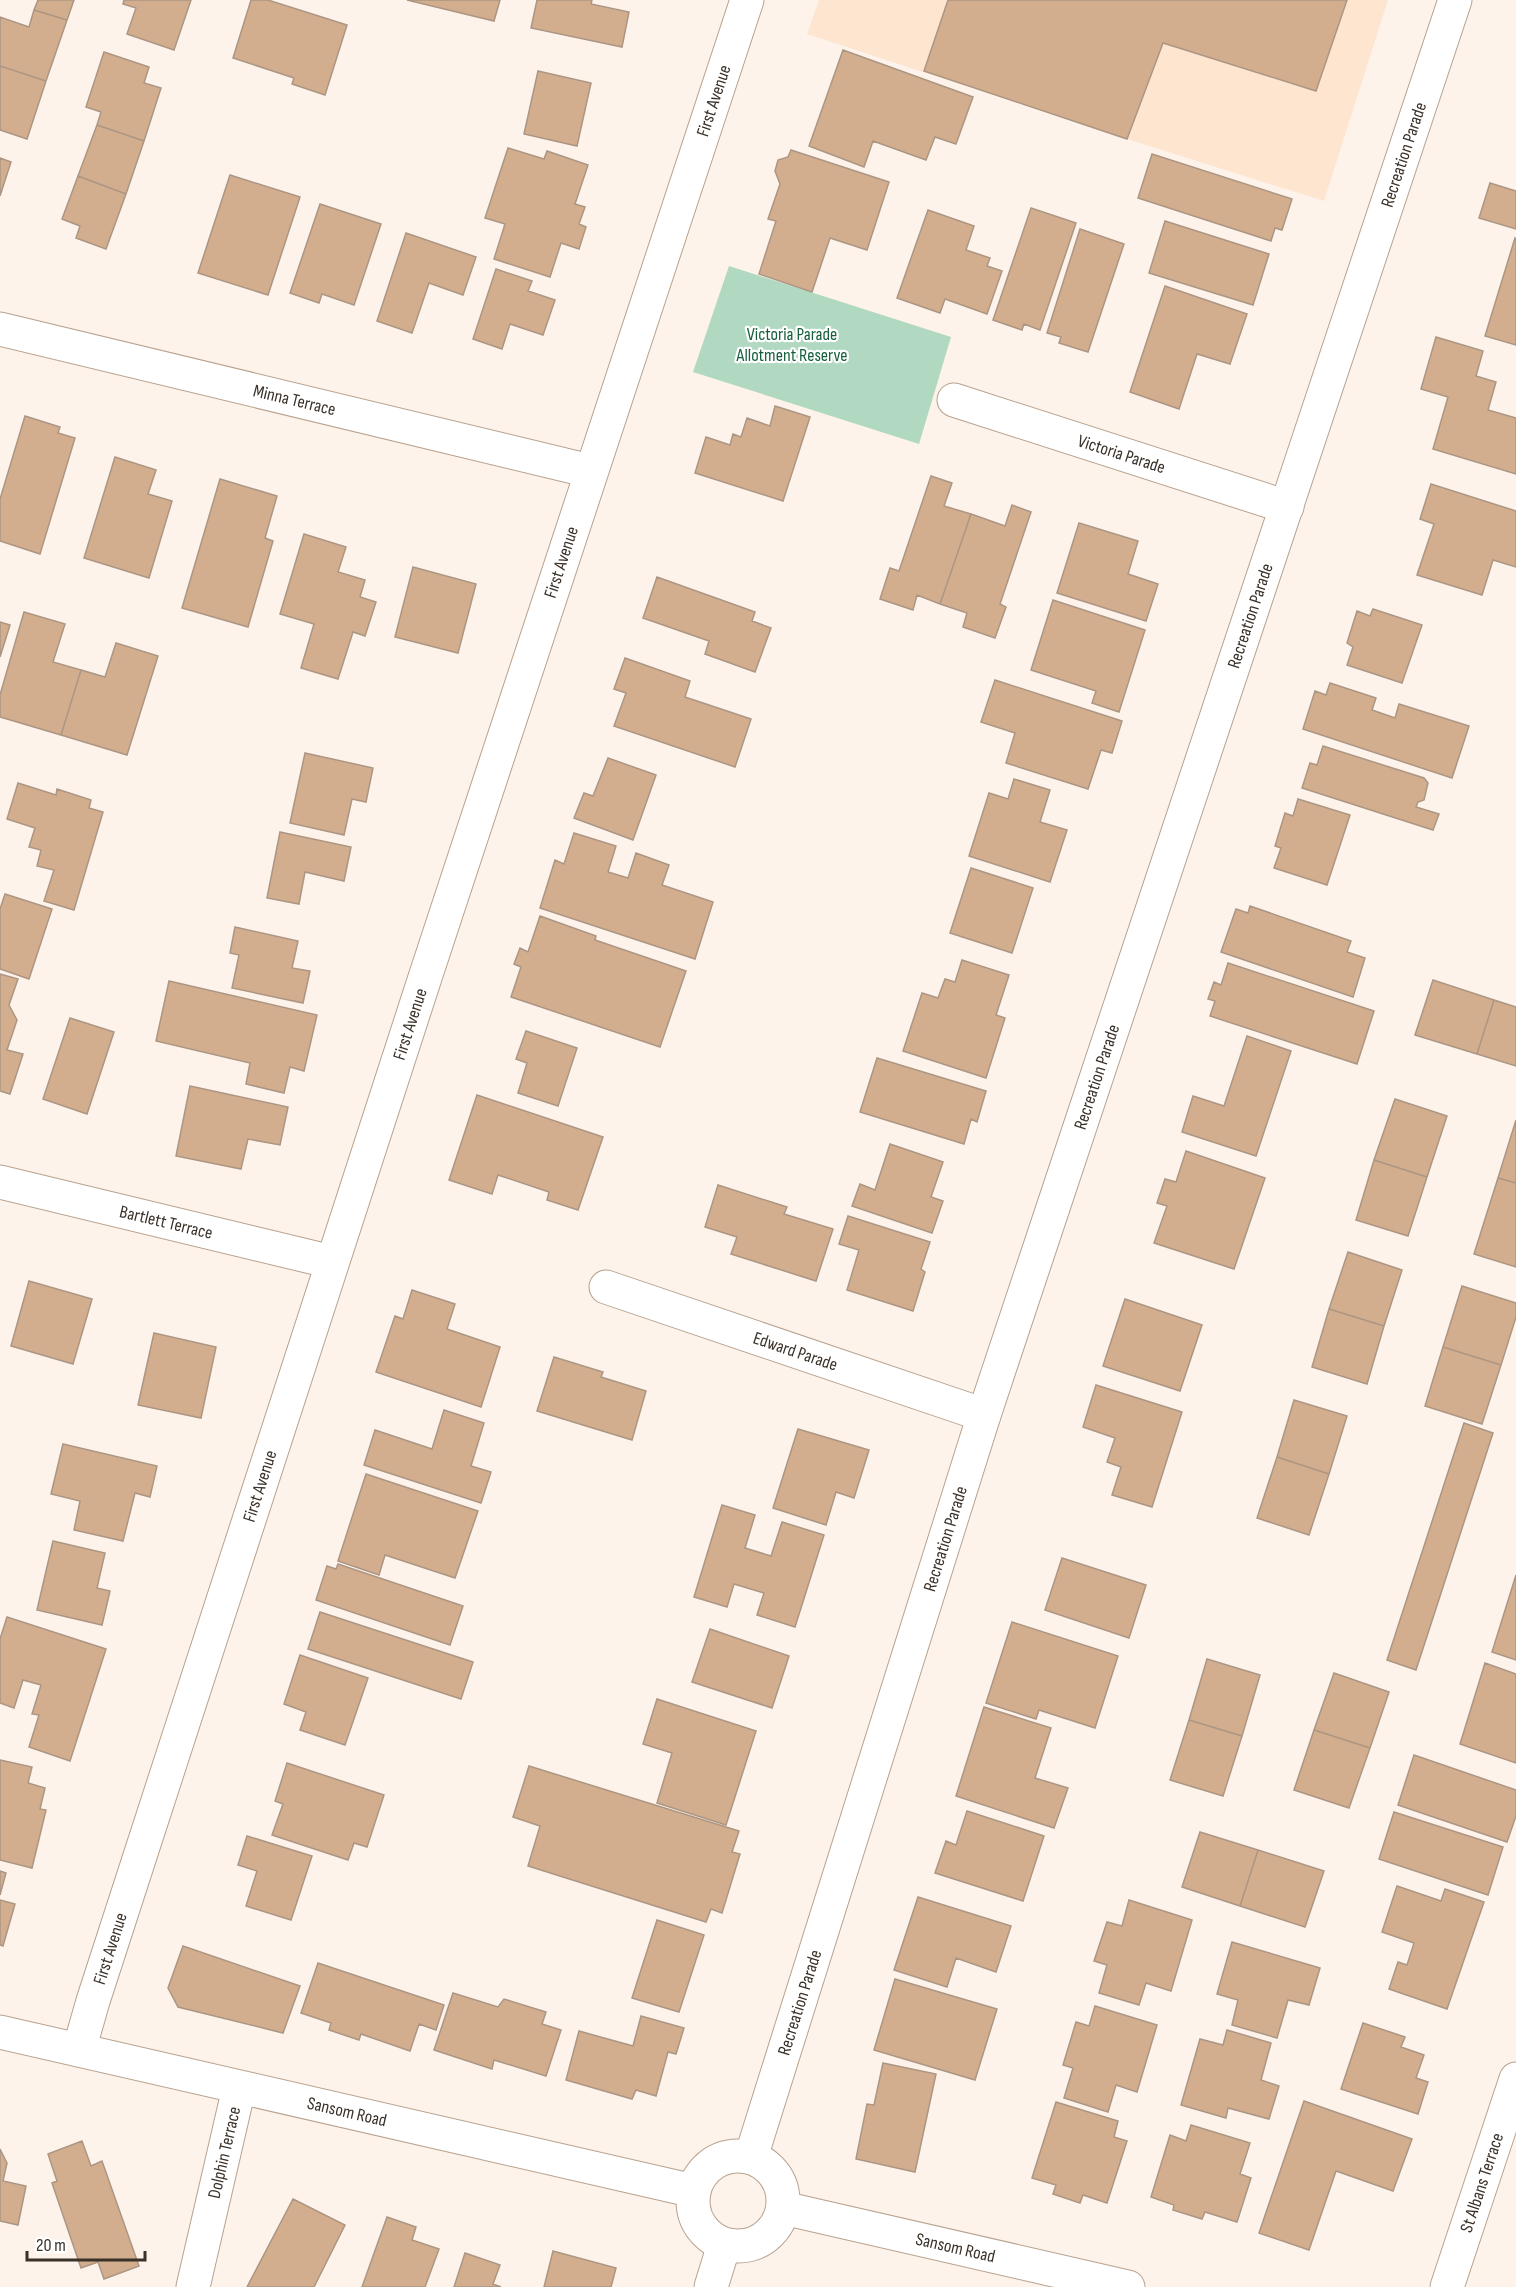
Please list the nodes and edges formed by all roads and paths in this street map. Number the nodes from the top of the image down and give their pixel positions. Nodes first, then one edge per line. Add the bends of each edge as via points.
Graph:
1 (747, 0) edge
2 (1455, 0) edge
3 (0, 330) edge
4 (954, 400) dead end
5 (590, 471) junction
6 (1287, 507) junction
7 (0, 1182) edge
8 (332, 1262) junction
9 (606, 1287) dead end
10 (984, 1415) junction
11 (0, 2032) edge
12 (79, 2050) junction
13 (1516, 2079) edge
14 (238, 2088) junction
15 (751, 2157) junction
16 (693, 2191) junction
17 (783, 2208) junction
18 (724, 2245) junction
19 (193, 2287) edge
20 (711, 2287) edge
21 (1128, 2287) edge
22 (1447, 2287) edge

1 - 5 street, First Avenue
2 - 6 street, Recreation Parade
3 - 5 street, Minna Terrace
4 - 6 street, Victoria Parade
5 - 8 street, First Avenue
6 - 10 street, Recreation Parade
7 - 8 street, Bartlett Terrace
8 - 12 street, First Avenue
9 - 10 street, Edward Parade
10 - 15 street, Recreation Parade
11 - 12 street, Sansom Road
12 - 14 street, Sansom Road
13 - 22 street, St Albans Terrace
14 - 16 street, Sansom Road
14 - 19 street, Dolphin Terrace
15 - 16 street via 732,2156 715,2162 702,2174
15 - 17 street via 766,2164 777,2176
16 - 18 street via 696,2218 712,2239
17 - 18 street via 778,2223 756,2244
17 - 21 street, Sansom Road
18 - 20 street

